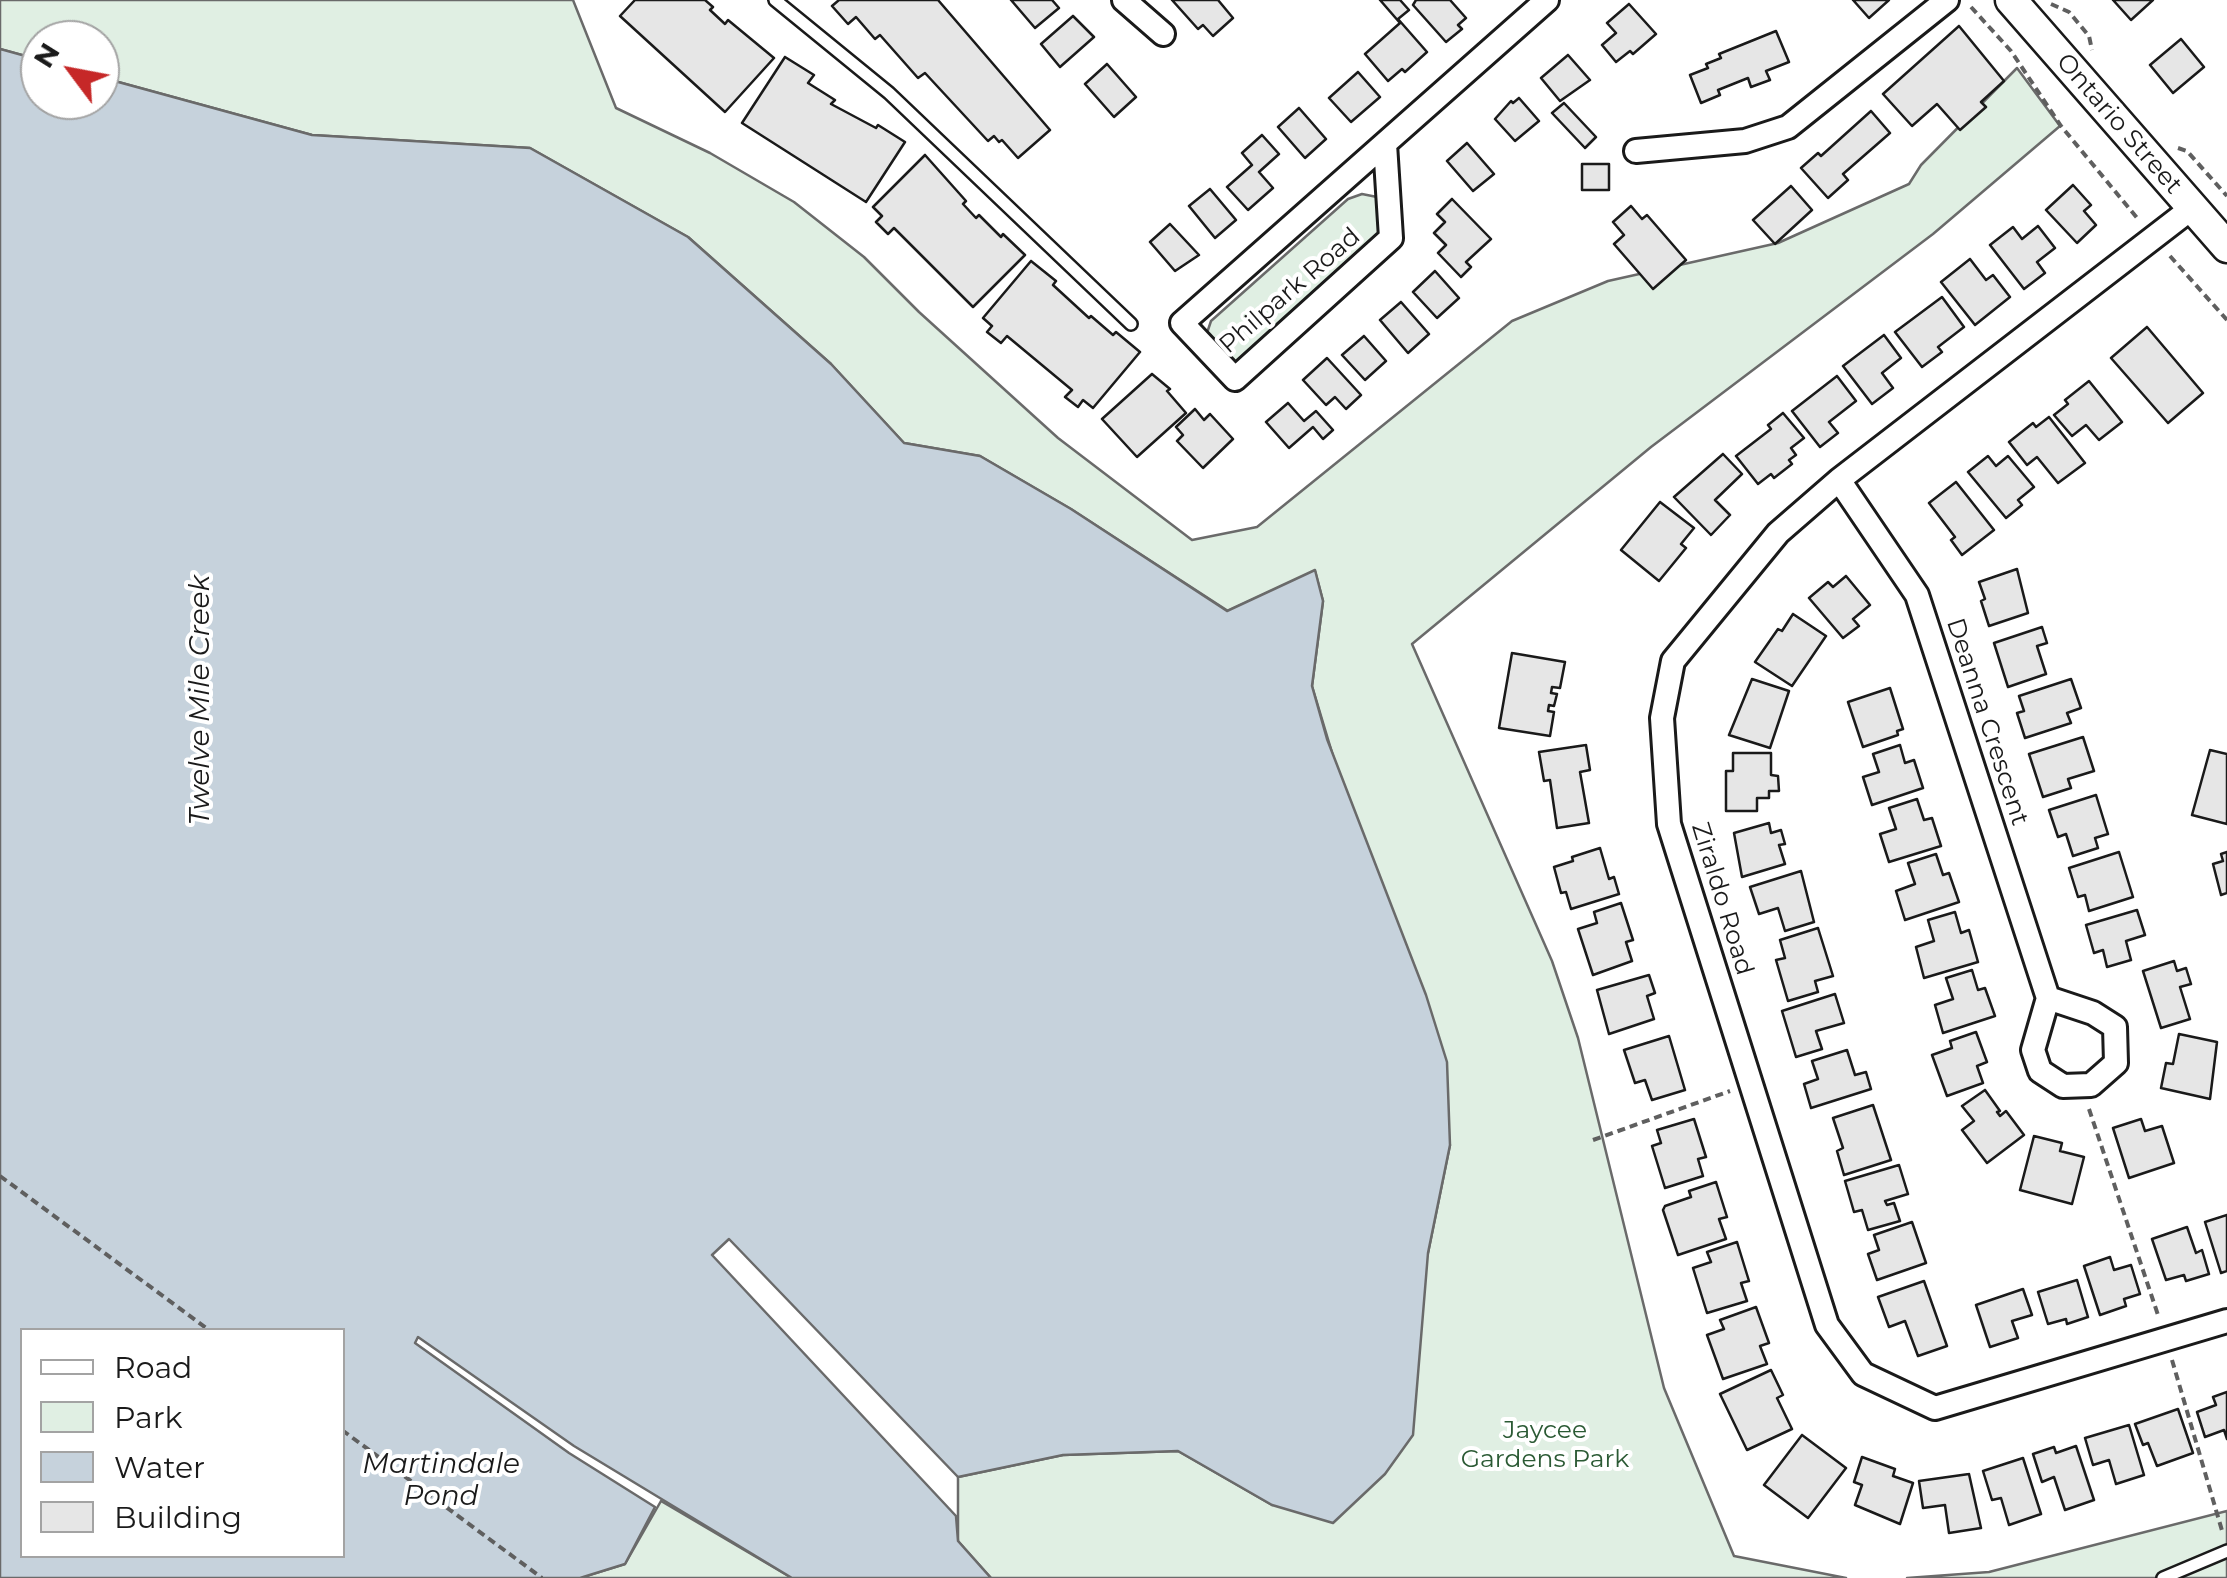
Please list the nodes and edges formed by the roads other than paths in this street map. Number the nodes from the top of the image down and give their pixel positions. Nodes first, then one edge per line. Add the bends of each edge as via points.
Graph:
1 (775, 0) edge
2 (1124, 0) edge
3 (1547, 0) edge
4 (1947, 0) edge
5 (2011, 0) edge
6 (1163, 34) dead end
7 (1384, 144) junction
8 (1636, 151) dead end
9 (2192, 208) junction
10 (2227, 247) edge
11 (1131, 324) dead end
12 (1839, 480) junction
13 (2048, 998) dead end
14 (2227, 1321) edge
15 (2227, 1550) edge
16 (2163, 1578) edge

1 - 11 lane via 890,93
2 - 6 street
3 - 7 street, Philpark Road
4 - 8 street via 1788,127 1745,141
5 - 9 main road, Ontario Street
7 - 7 street, Philpark Road via 1182,323 1236,379 1392,238
9 - 10 main road, Ontario Street
9 - 12 street, Ziraldo Road
12 - 13 street, Deanna Crescent via 1917,595
12 - 14 street, Ziraldo Road via 1778,534 1673,661 1662,718 1669,824 1827,1325 1863,1374 1935,1408
15 - 16 lane

